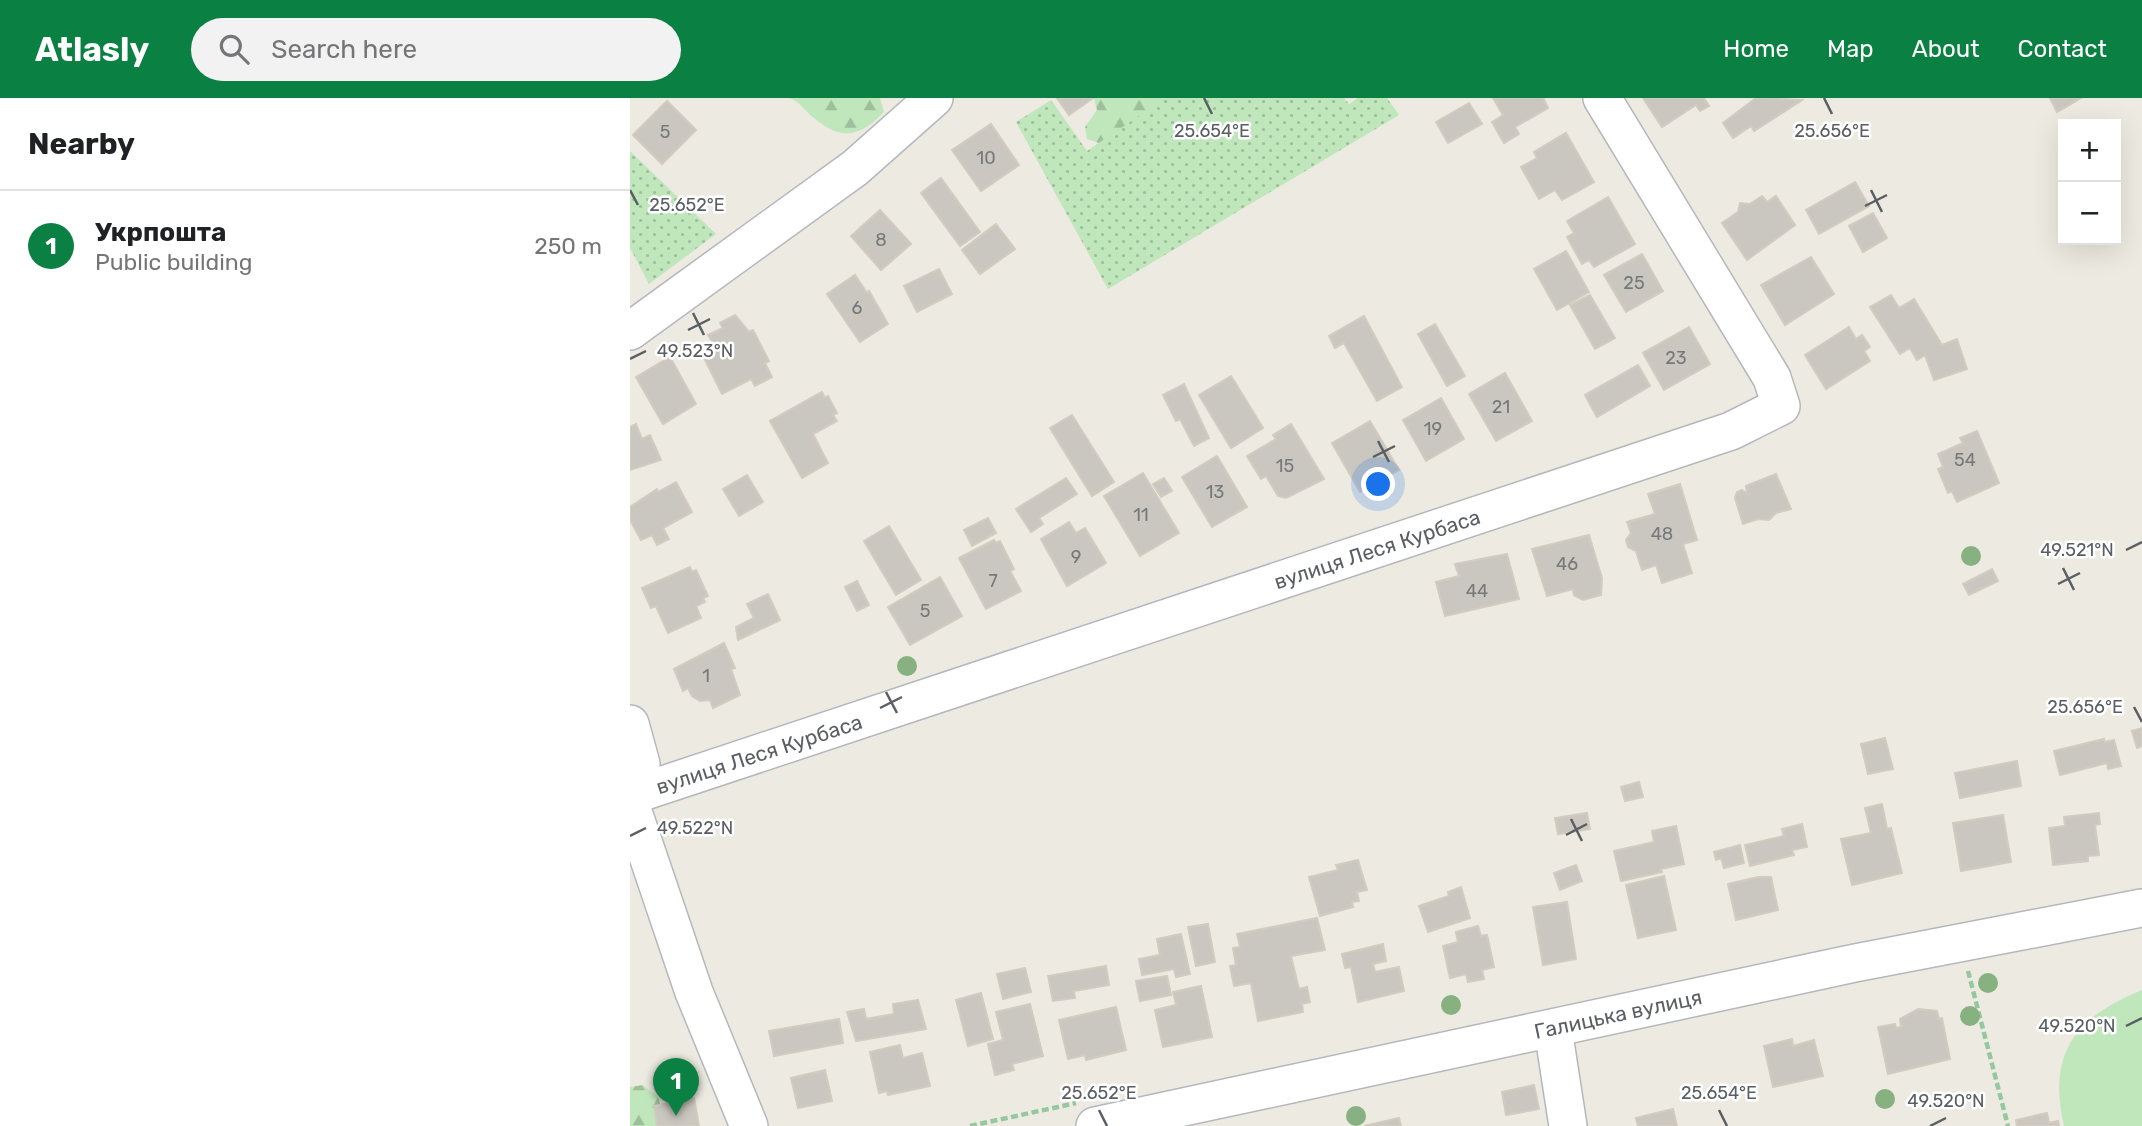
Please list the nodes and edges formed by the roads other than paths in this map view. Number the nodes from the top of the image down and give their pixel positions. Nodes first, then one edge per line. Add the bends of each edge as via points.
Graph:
1 (934, 98) edge
2 (1602, 98) edge
3 (630, 331) edge
4 (630, 724) edge
5 (630, 794) edge
6 (630, 803) edge
7 (2142, 908) edge
8 (1553, 1029) junction
9 (749, 1126) edge
10 (1095, 1126) edge
11 (1568, 1126) edge

1 - 3 street via 855,168
2 - 5 street, вулиця Леся Курбаса via 1772,378 1781,406 1731,431
4 - 5 street via 641,764
6 - 9 street via 694,992
7 - 8 street, Галицька вулиця via 1855,963
8 - 10 street, Галицька вулиця
8 - 11 street

